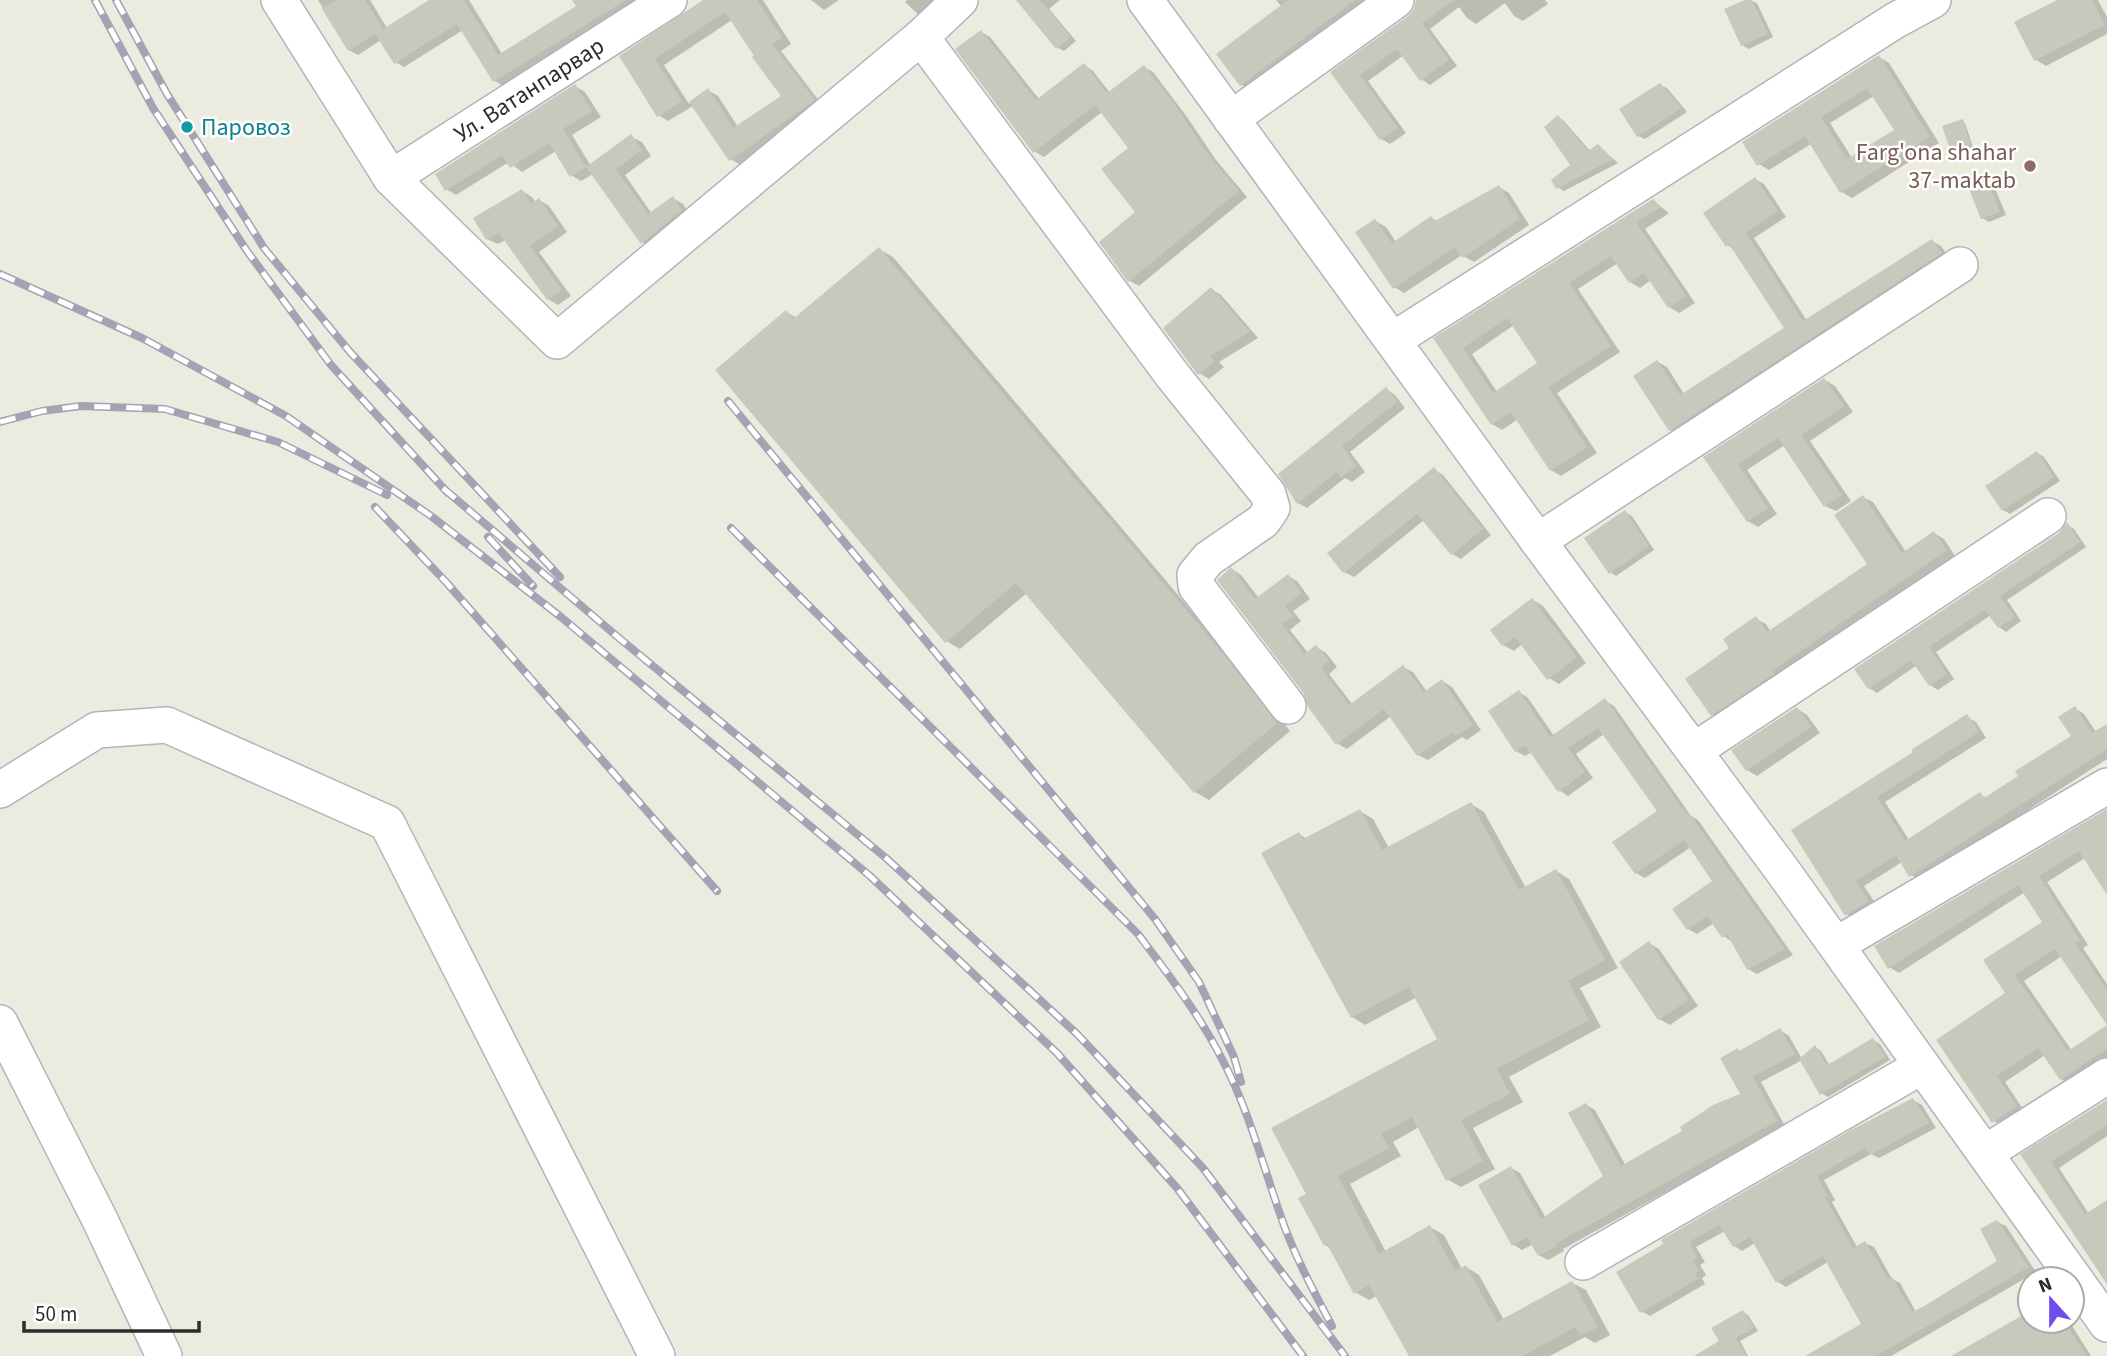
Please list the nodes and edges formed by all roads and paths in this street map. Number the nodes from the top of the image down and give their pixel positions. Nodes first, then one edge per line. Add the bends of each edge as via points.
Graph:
1 (279, 0) edge
2 (669, 0) edge
3 (960, 0) edge
4 (1145, 0) edge
5 (1396, 0) edge
6 (1933, 0) edge
7 (1893, 10) edge
8 (921, 37) junction
9 (1231, 119) junction
10 (391, 178) junction
11 (1960, 265) dead end
12 (1393, 340) junction
13 (2048, 516) dead end
14 (1538, 541) junction
15 (1288, 706) dead end
16 (1695, 750) junction
17 (2107, 786) edge
18 (0, 790) edge
19 (1836, 945) junction
20 (0, 1023) edge
21 (1922, 1066) junction
22 (2107, 1076) edge
23 (1985, 1153) junction
24 (1583, 1262) dead end
25 (2107, 1324) edge
26 (164, 1356) edge
27 (657, 1356) edge

1 - 10 street
2 - 10 street, Ул. Ватанпарвар
3 - 8 street
4 - 9 street
5 - 9 street
6 - 7 street
7 - 12 street
8 - 10 street via 557,341
8 - 15 street via 1173,376 1268,494 1272,508 1263,521 1208,559 1195,575 1196,586
9 - 12 street
11 - 14 street
12 - 14 street
13 - 16 street
14 - 16 street
16 - 19 street
17 - 19 street
18 - 27 street via 97,730 166,725 387,823
19 - 21 street
20 - 26 street
21 - 23 street
21 - 24 street
22 - 23 street
23 - 25 street

